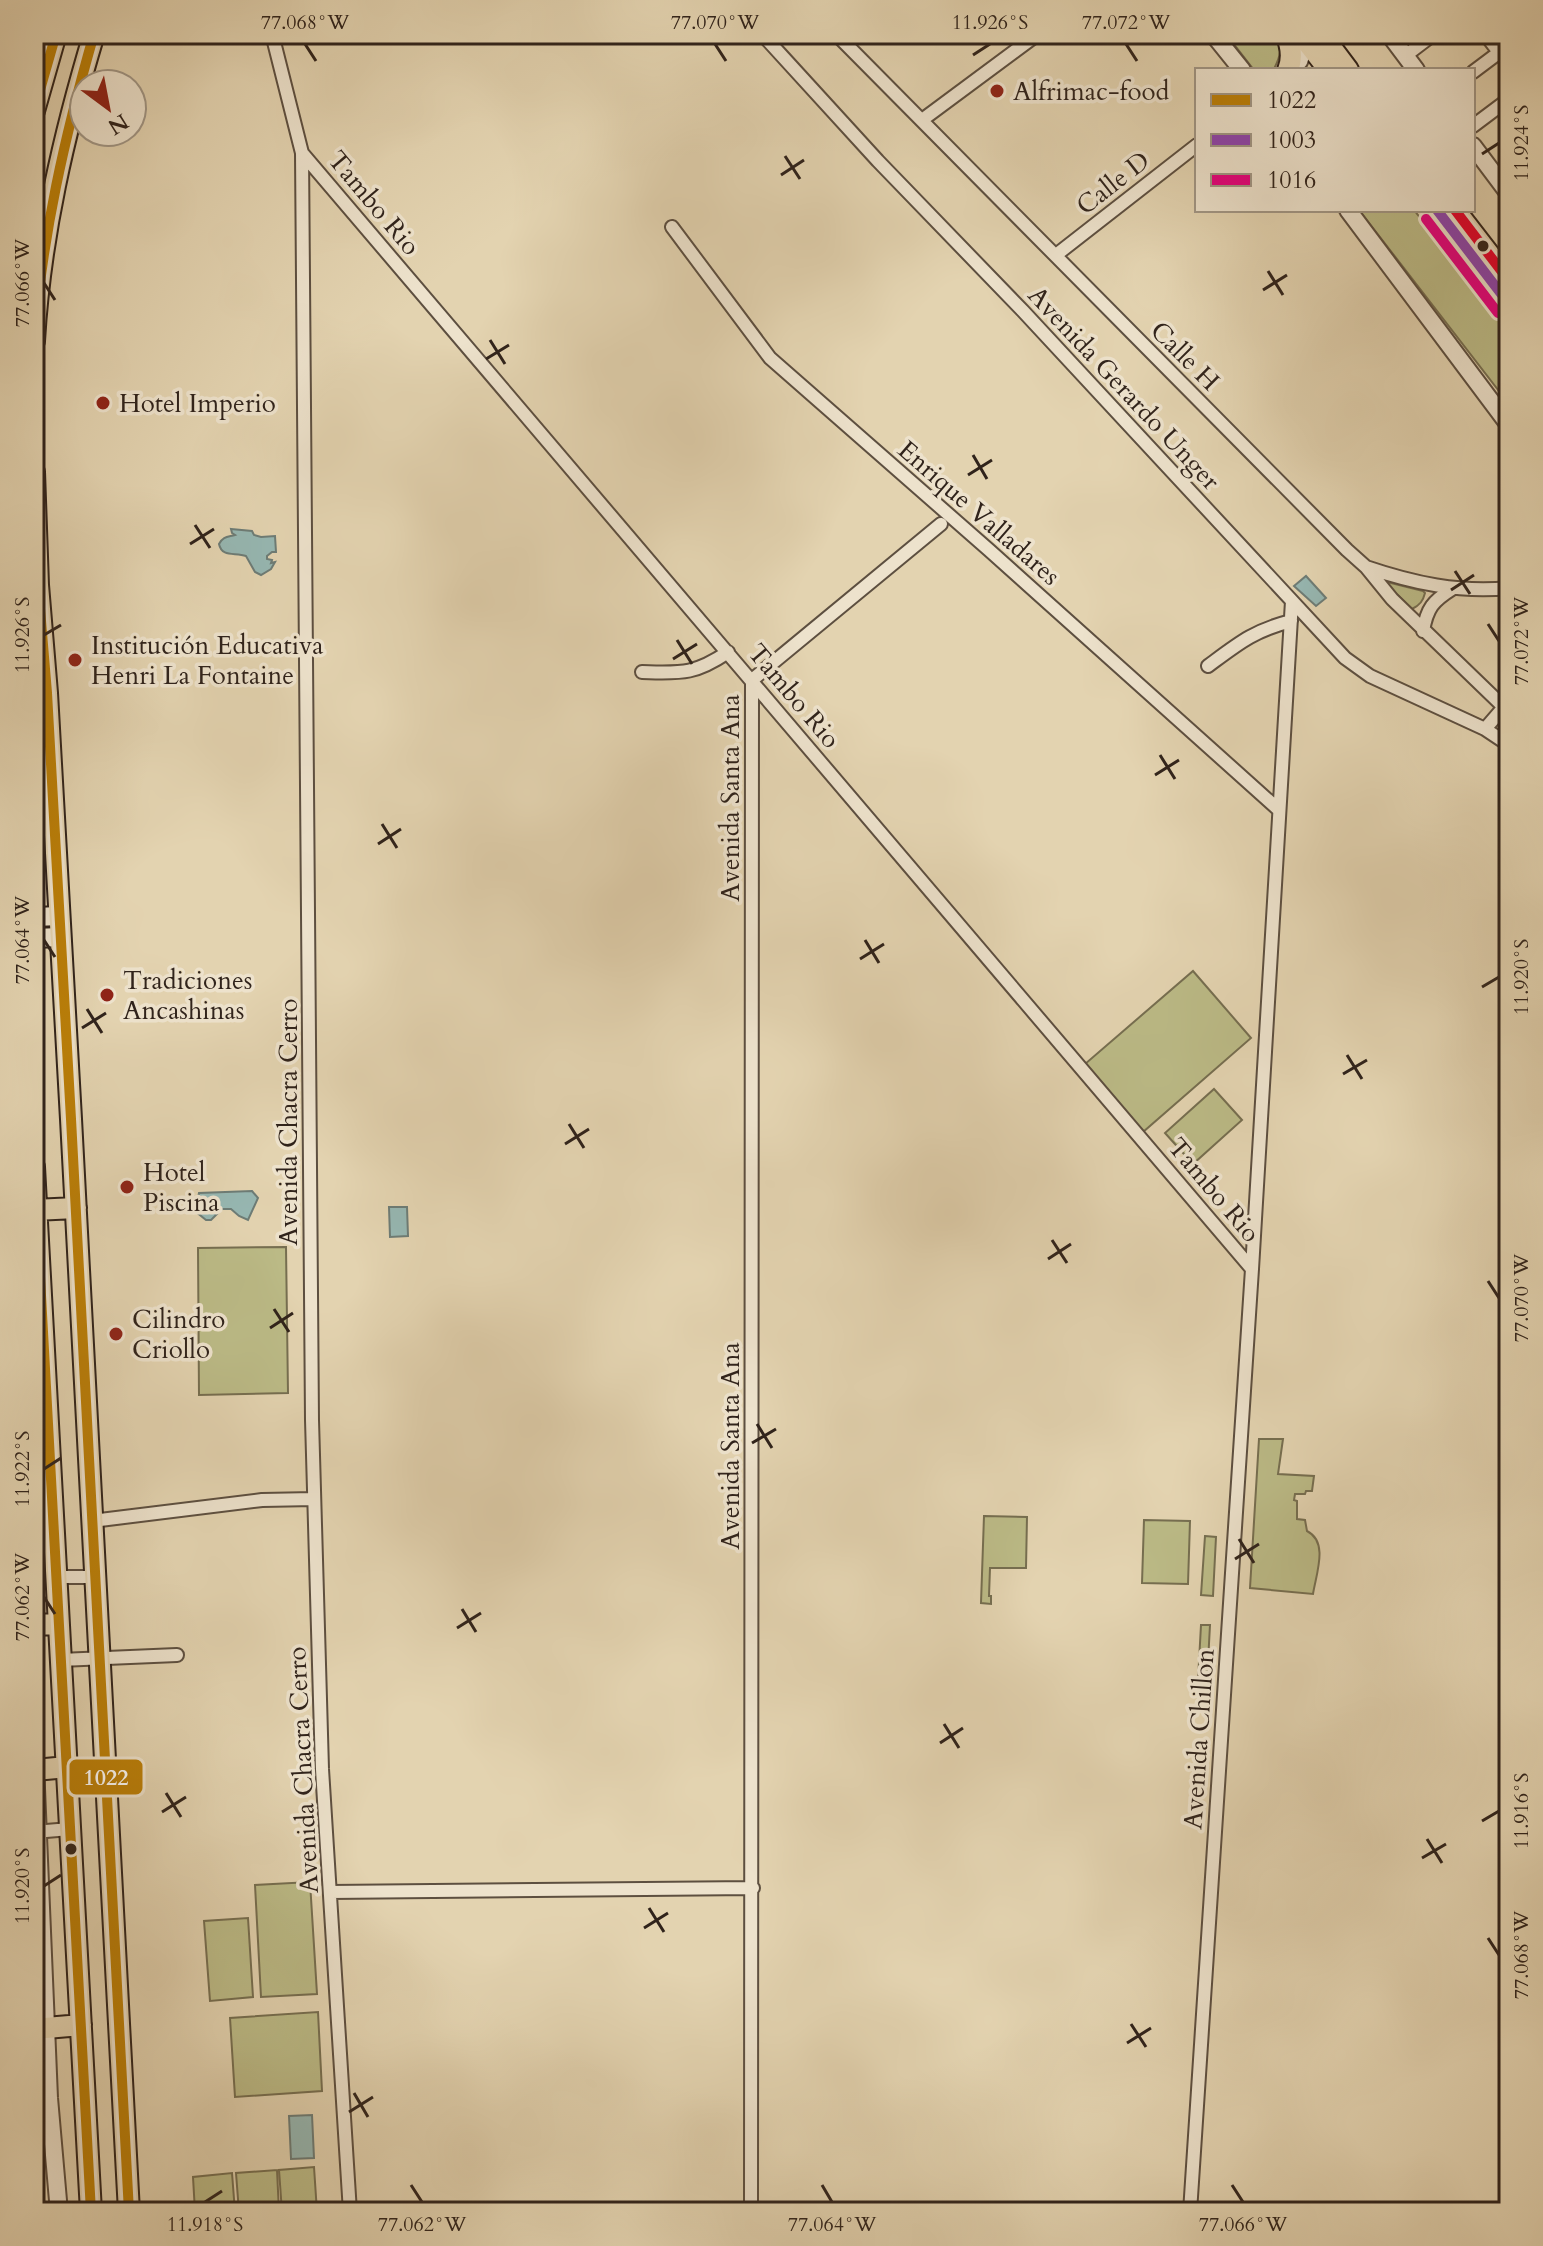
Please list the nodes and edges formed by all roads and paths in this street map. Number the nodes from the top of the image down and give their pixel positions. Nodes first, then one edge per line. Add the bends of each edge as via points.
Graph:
1 (56, 34) edge
2 (94, 34) edge
3 (272, 34) edge
4 (762, 34) edge
5 (836, 34) edge
6 (1038, 34) edge
7 (1213, 34) edge
8 (1286, 34) edge
9 (1389, 34) edge
10 (1434, 34) edge
11 (1485, 34) edge
12 (1314, 36) edge
13 (1504, 49) edge
14 (1405, 56) junction
15 (1509, 65) edge
16 (1240, 68) edge
17 (1290, 68) edge
18 (1293, 68) edge
19 (1328, 68) edge
20 (1346, 68) edge
21 (1414, 68) edge
22 (1475, 71) edge
23 (1509, 99) edge
24 (34, 111) edge
25 (922, 120) junction
26 (1475, 124) edge
27 (1195, 147) edge
28 (1475, 148) edge
29 (302, 153) junction
30 (1503, 172) edge
31 (1509, 194) edge
32 (1349, 212) edge
33 (1439, 212) edge
34 (1457, 212) edge
35 (672, 227) dead end
36 (1056, 255) junction
37 (1509, 280) edge
38 (1509, 304) edge
39 (34, 341) edge
40 (1509, 425) edge
41 (34, 472) edge
42 (941, 524) dead end
43 (1366, 567) junction
44 (1509, 588) edge
45 (1452, 589) junction
46 (1292, 601) junction
47 (1291, 621) junction
48 (1423, 631) junction
49 (728, 652) junction
50 (1208, 666) dead end
51 (642, 672) dead end
52 (752, 680) junction
53 (1507, 709) edge
54 (1485, 729) junction
55 (1509, 745) edge
56 (44, 798) edge
57 (1279, 810) junction
58 (34, 917) edge
59 (60, 926) junction
60 (34, 938) edge
61 (34, 1167) edge
62 (76, 1208) junction
63 (35, 1210) edge
64 (1252, 1269) junction
65 (42, 1480) edge
66 (314, 1499) junction
67 (92, 1521) junction
68 (56, 1577) junction
69 (94, 1577) junction
70 (58, 1624) junction
71 (34, 1625) edge
72 (177, 1655) dead end
73 (99, 1659) junction
74 (60, 1660) junction
75 (34, 1741) edge
76 (67, 1767) junction
77 (35, 1770) edge
78 (70, 1829) junction
79 (36, 1832) edge
80 (110, 1861) junction
81 (72, 1863) junction
82 (753, 1888) junction
83 (330, 1892) junction
84 (116, 1970) junction
85 (78, 1972) junction
86 (81, 2025) junction
87 (46, 2028) junction
88 (42, 2098) edge
89 (126, 2149) junction
90 (88, 2151) junction
91 (59, 2212) edge
92 (91, 2212) edge
93 (129, 2212) edge
94 (350, 2212) edge
95 (751, 2212) edge
96 (1190, 2212) edge

1 - 24 main road
2 - 39 main road via 55,184
3 - 29 street, Avenida Chacra Cerro
4 - 46 street, Avenida Gerardo Unger
5 - 25 street, Calle H
6 - 25 street
7 - 16 street
8 - 17 main road
9 - 14 street
10 - 14 street
11 - 13 street
12 - 18 street
12 - 19 main road
12 - 20 main road
13 - 15 street
13 - 22 street
14 - 21 street
23 - 26 street
25 - 36 street, Calle H
27 - 36 street, Calle D
28 - 30 street
29 - 49 street, Tambo Rio
29 - 66 street, Avenida Chacra Cerro
30 - 31 street
32 - 40 street
33 - 38 main road
34 - 37 main road
35 - 57 street, Enrique Valladares via 770,358
36 - 43 street, Calle H
41 - 56 main road
42 - 52 street
43 - 45 street
43 - 48 street, Calle H
44 - 45 street
45 - 48 street via 1435,600
46 - 47 street
46 - 54 street, Avenida Gerardo Unger via 1345,658 1370,676
47 - 50 street via 1250,635
47 - 57 street
48 - 53 street, Calle H
49 - 51 street via 683,673
49 - 52 street, Tambo Rio
52 - 64 street, Tambo Rio
52 - 82 street, Avenida Santa Ana
53 - 54 street
54 - 55 street, Avenida Gerardo Unger
56 - 59 main road
57 - 64 street
58 - 59 main road
59 - 60 main road
59 - 62 main road
61 - 63 main road
62 - 63 main road
62 - 67 main road
63 - 65 main road
64 - 96 street, Avenida Chillon
65 - 68 main road
66 - 67 street via 262,1500
66 - 83 street, Avenida Chacra Cerro
67 - 69 main road
68 - 69 street
68 - 70 main road
69 - 73 main road
70 - 71 main road
70 - 74 main road
72 - 73 street
73 - 74 street
73 - 80 main road
74 - 76 main road
75 - 77 street
76 - 77 main road
76 - 78 main road
77 - 79 street
78 - 79 street
78 - 81 main road
79 - 87 street
80 - 81 main road
80 - 84 main road
81 - 85 main road
82 - 83 street
82 - 95 street, Avenida Santa Ana
83 - 94 street, Avenida Chacra Cerro
84 - 85 main road
84 - 89 main road
85 - 86 main road
86 - 87 main road
86 - 90 main road
87 - 88 street
88 - 91 street
89 - 90 main road
89 - 93 main road
90 - 92 main road

